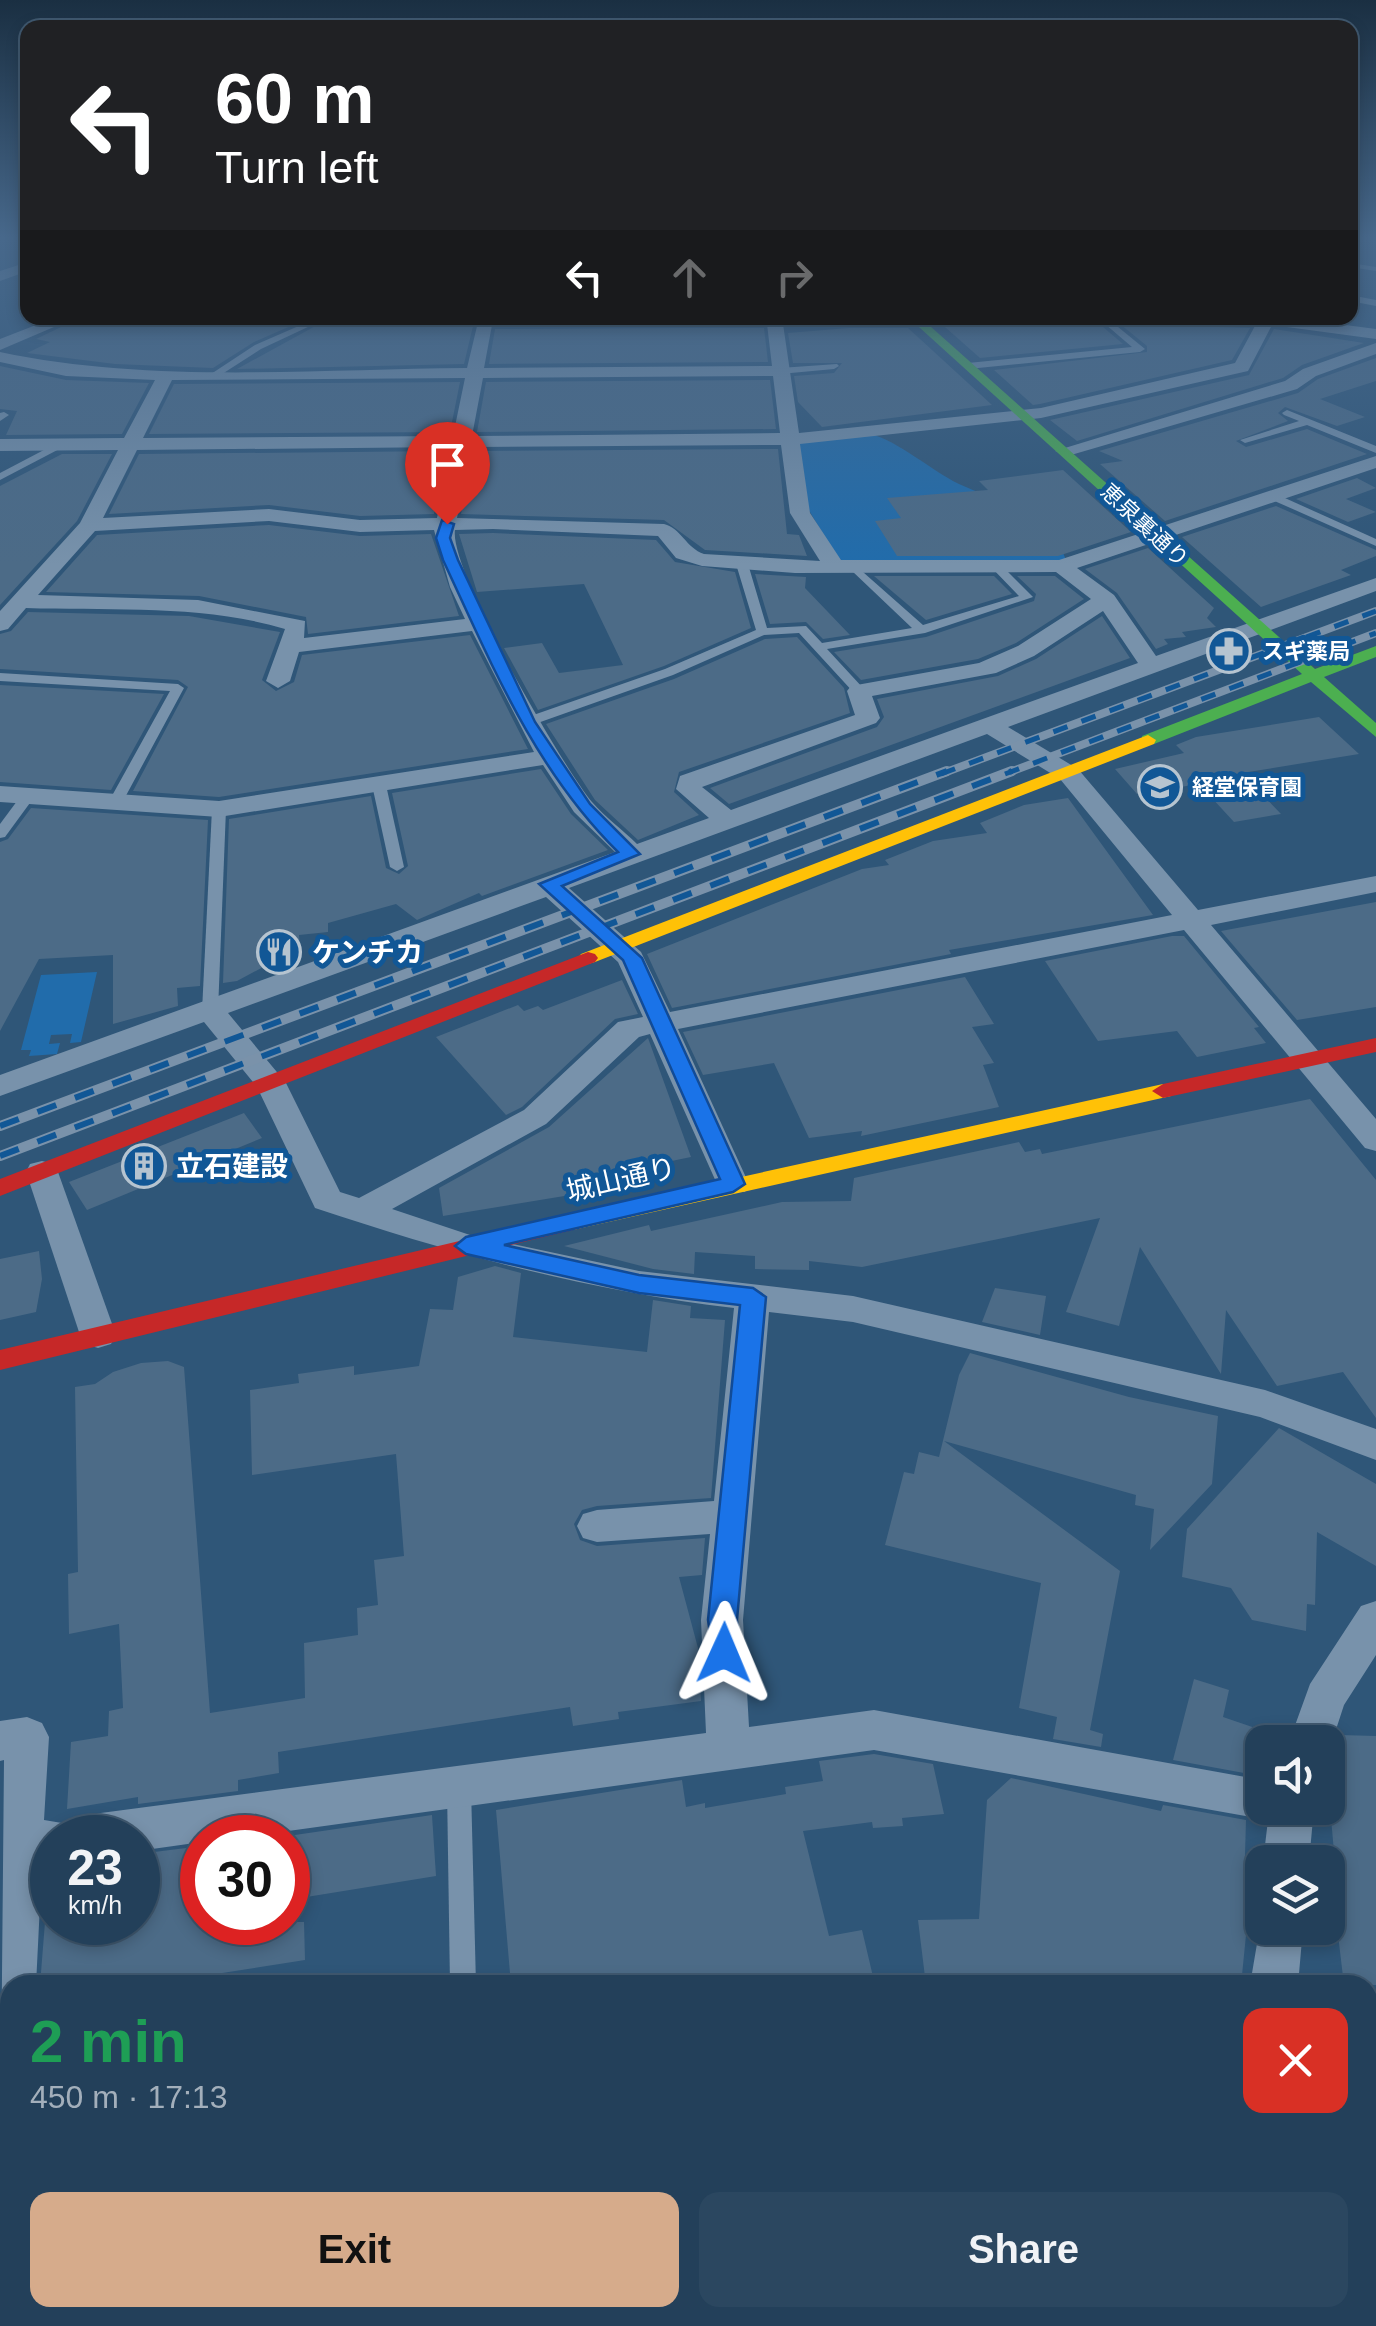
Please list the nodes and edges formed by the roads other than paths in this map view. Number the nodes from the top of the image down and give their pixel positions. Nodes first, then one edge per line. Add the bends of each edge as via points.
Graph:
1 (254, 349) edge
2 (480, 349) edge
3 (777, 349) edge
4 (949, 349) edge
5 (1135, 349) edge
6 (1254, 349) edge
7 (1375, 349) edge
8 (0, 357) edge
9 (1250, 358) junction
10 (834, 366) dead end
11 (968, 366) junction
12 (1286, 370) junction
13 (780, 371) junction
14 (216, 374) junction
15 (475, 374) junction
16 (166, 375) junction
17 (1287, 413) dead end
18 (1024, 415) junction
19 (1307, 422) junction
20 (790, 440) junction
21 (1245, 440) dead end
22 (460, 442) junction
23 (61, 444) junction
24 (131, 444) junction
25 (0, 445) edge
26 (1376, 450) edge
27 (1064, 451) junction
28 (1376, 462) edge
29 (0, 477) edge
30 (1272, 496) junction
31 (447, 524) junction
32 (88, 525) junction
33 (1155, 534) junction
34 (1376, 543) edge
35 (742, 564) junction
36 (994, 565) junction
37 (1061, 566) junction
38 (845, 567) junction
39 (1376, 584) edge
40 (1106, 600) junction
41 (20, 601) junction
42 (0, 624) edge
43 (478, 624) junction
44 (1256, 627) junction
45 (922, 630) junction
46 (762, 632) junction
47 (291, 646) junction
48 (820, 647) junction
49 (1376, 651) edge
50 (1151, 665) junction
51 (1310, 676) junction
52 (0, 677) edge
53 (278, 681) dead end
54 (859, 691) junction
55 (1376, 707) edge
56 (1348, 708) junction
57 (527, 722) junction
58 (990, 726) junction
59 (1376, 732) edge
60 (549, 757) junction
61 (1069, 774) junction
62 (379, 785) junction
63 (0, 794) edge
64 (28, 796) junction
65 (115, 804) junction
66 (219, 809) junction
67 (726, 819) junction
68 (0, 834) edge
69 (630, 854) junction
70 (398, 867) dead end
71 (549, 884) junction
72 (1376, 884) edge
73 (1194, 920) junction
74 (618, 947) junction
75 (210, 1011) junction
76 (662, 1022) junction
77 (1376, 1045) edge
78 (1308, 1060) junction
79 (271, 1083) junction
80 (0, 1086) edge
81 (1376, 1140) edge
82 (42, 1172) junction
83 (733, 1184) junction
84 (0, 1188) edge
85 (366, 1210) junction
86 (466, 1246) junction
87 (753, 1297) junction
88 (98, 1336) junction
89 (0, 1360) edge
90 (1376, 1445) edge
91 (734, 1516) junction
92 (597, 1526) dead end
93 (1376, 1619) edge
94 (1316, 1725) edge
95 (0, 1740) edge
96 (729, 1751) junction
97 (459, 1788) junction
98 (1245, 1798) edge
99 (34, 1815) edge
100 (160, 1827) edge
101 (30, 1857) edge
102 (8, 1908) edge
103 (1278, 1945) edge
104 (11, 1975) edge
105 (462, 1975) edge
106 (1275, 1975) edge

1 - 14 lane
2 - 15 street
3 - 13 street
4 - 11 street, 恵泉裏通り
5 - 11 lane
6 - 9 street
7 - 12 street via 1352,361
8 - 16 street via 66,371
9 - 12 street
9 - 18 street via 1242,367
10 - 13 lane
11 - 18 street, 恵泉裏通り
12 - 27 street via 1291,385
13 - 15 street
13 - 20 street
14 - 15 street
14 - 16 street
15 - 22 street
16 - 24 street
17 - 19 lane
18 - 20 street
18 - 27 street, 恵泉裏通り
19 - 21 lane
19 - 26 lane
20 - 22 street
20 - 38 street via 800,513
22 - 24 street
22 - 31 street
23 - 24 street
23 - 25 street
23 - 29 lane
24 - 32 street
27 - 33 street, 恵泉裏通り
28 - 30 street
30 - 33 street
30 - 34 lane
31 - 32 street via 360,526 270,515
31 - 35 street via 664,530 683,554
31 - 43 street via 443,538
32 - 41 street
33 - 37 street
33 - 44 street, 恵泉裏通り
35 - 38 street
35 - 46 lane
36 - 37 street
36 - 38 street
36 - 45 lane via 1027,597
37 - 40 street
38 - 45 lane
39 - 44 street
40 - 50 street
40 - 54 street via 1025,652 969,673
41 - 42 street
41 - 47 street via 237,610 297,626
43 - 47 street
43 - 57 street
44 - 50 street
44 - 51 street, 恵泉裏通り
45 - 48 lane
46 - 48 lane via 802,629
46 - 57 lane
47 - 53 street
48 - 54 lane
49 - 51 street
50 - 58 street
51 - 56 street, 恵泉裏通り
51 - 61 street
52 - 65 lane via 178,688
54 - 67 street via 868,718 688,781
55 - 56 street
56 - 59 street, 恵泉裏通り
57 - 60 street
58 - 61 street
58 - 67 street
60 - 62 street
60 - 69 street via 583,807
61 - 73 street
61 - 74 street
62 - 66 street
62 - 70 lane
63 - 64 street
64 - 65 street
64 - 68 lane
65 - 66 street
66 - 75 lane
67 - 69 street
69 - 71 street
71 - 74 street
71 - 75 street
72 - 73 street
73 - 76 street
73 - 78 street
74 - 76 street via 632,958
74 - 79 street
75 - 79 street
75 - 80 street
76 - 83 street
76 - 85 street via 629,1028 534,1117
77 - 78 street, 城山通り
78 - 81 street
78 - 83 street, 城山通り
79 - 82 street
79 - 85 street via 328,1200
82 - 84 street
82 - 88 street
83 - 86 street, 城山通り
85 - 86 street
86 - 87 street via 639,1284
86 - 88 street, 城山通り
87 - 90 street via 853,1310 1265,1404
87 - 91 street
88 - 89 street, 城山通り
91 - 92 street
91 - 96 street via 722,1620
93 - 94 street via 1325,1698
95 - 99 street via 27,1737
96 - 97 street
96 - 98 street via 874,1730
97 - 100 street
97 - 105 lane
101 - 102 street
102 - 104 street
103 - 106 street

